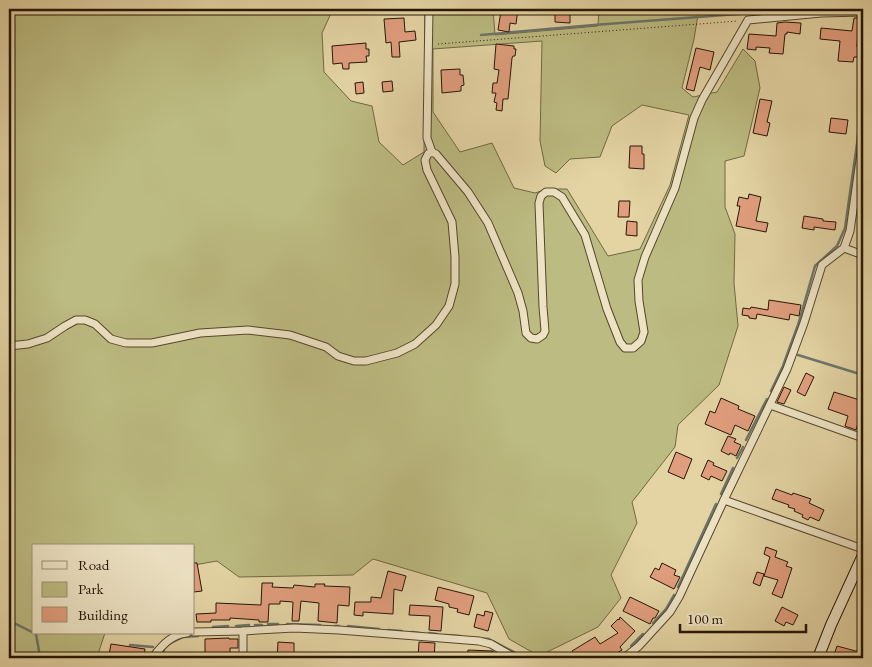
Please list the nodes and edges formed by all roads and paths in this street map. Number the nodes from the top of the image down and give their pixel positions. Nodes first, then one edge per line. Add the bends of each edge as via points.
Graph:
1 (429, 9) edge
2 (863, 12) edge
3 (748, 20) junction
4 (429, 45) junction
5 (863, 139) edge
6 (432, 152) junction
7 (844, 248) junction
8 (863, 255) edge
9 (9, 346) edge
10 (770, 406) junction
11 (863, 438) edge
12 (724, 500) junction
13 (863, 549) edge
14 (863, 555) edge
15 (243, 631) junction
16 (195, 632) edge
17 (179, 634) edge
18 (152, 658) edge
19 (243, 658) edge
20 (515, 658) edge
21 (624, 658) edge
22 (818, 658) edge

1 - 4 street
2 - 3 street
3 - 4 path
3 - 6 street via 694,118 675,188 645,257 638,280 644,332 641,341 633,348 625,348 620,342 585,235 562,197 554,192 546,192 539,203 545,331 537,339 526,333 518,293 488,223 468,192
4 - 6 street via 427,138
5 - 7 street via 850,232
6 - 9 street via 425,160 452,222 455,284 449,306 436,325 415,344 397,353 354,361 290,335 248,330 200,333 152,343 126,343 112,339 85,320 76,320 47,338
7 - 8 street
7 - 10 street via 822,265 787,370
10 - 11 street
10 - 12 street
12 - 13 street
12 - 21 street via 670,612
14 - 22 main road
15 - 16 street
15 - 19 street
15 - 20 street via 321,629 479,641
17 - 18 street via 168,640

